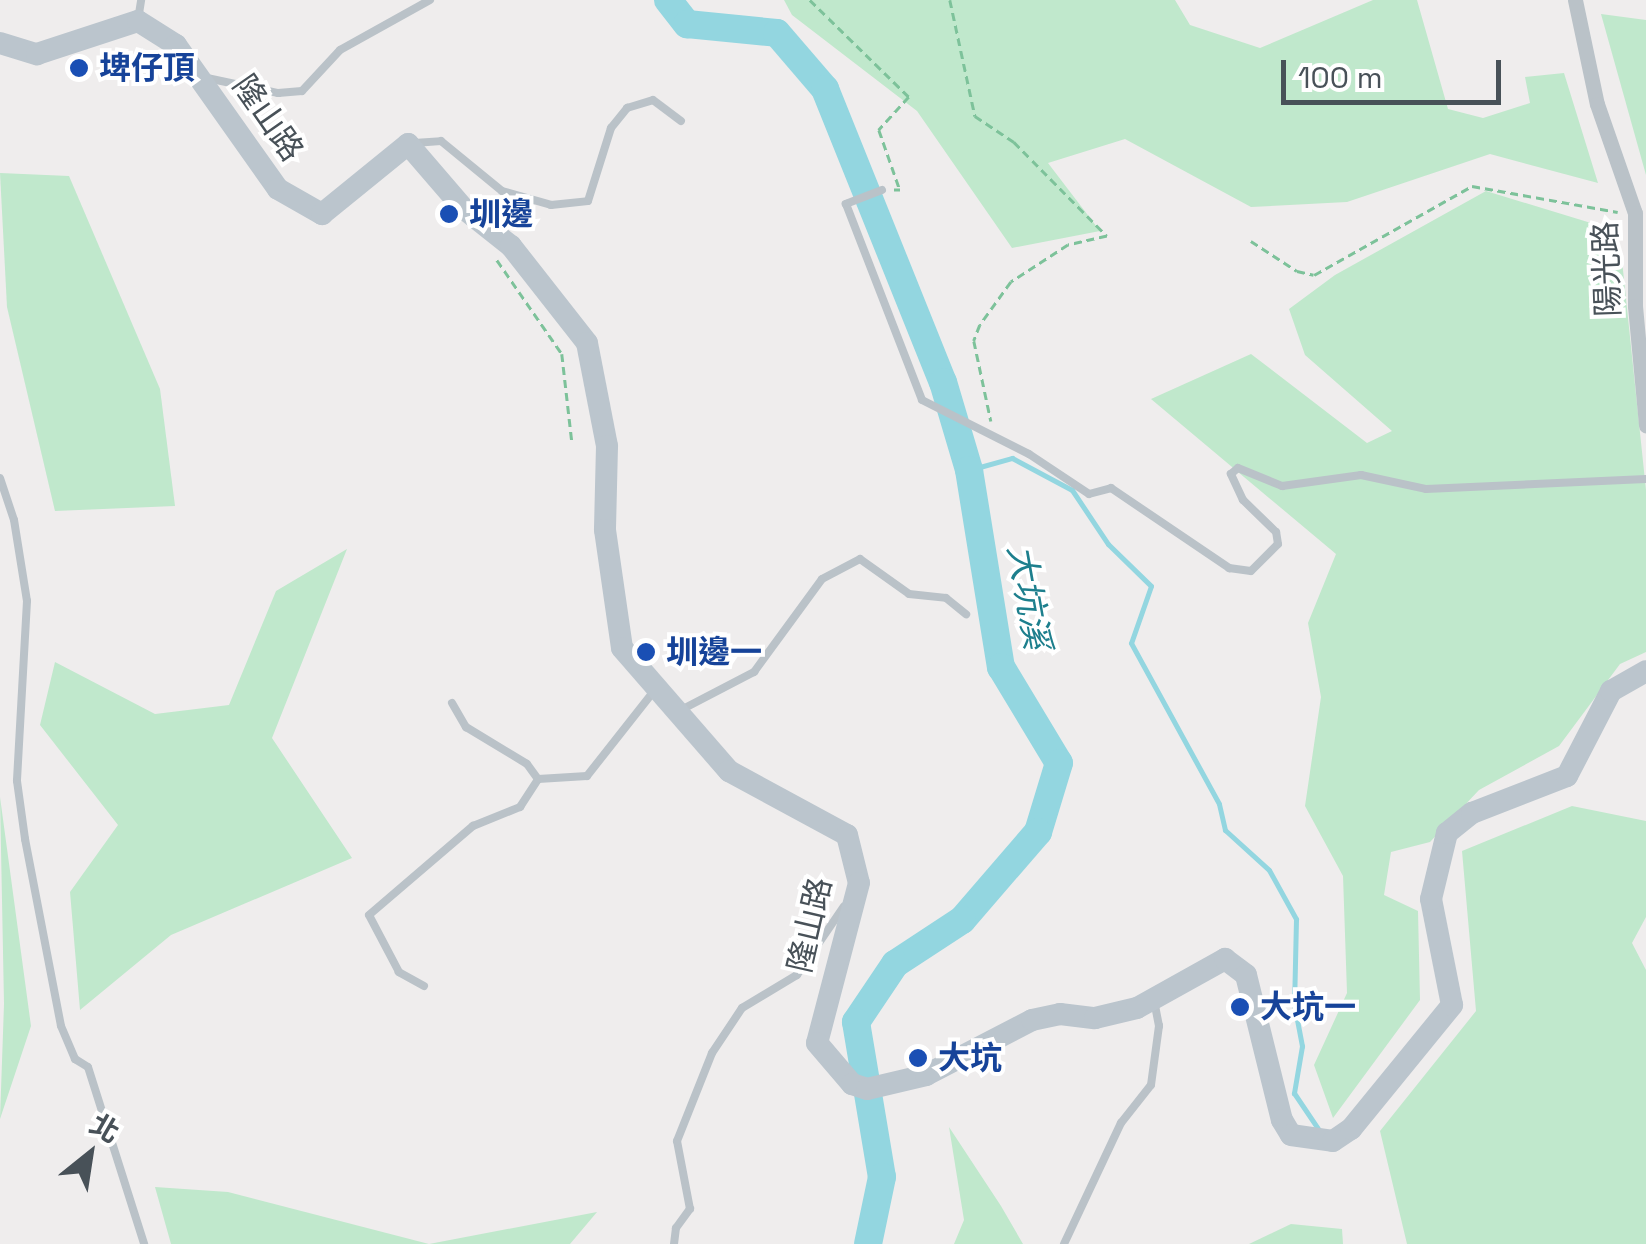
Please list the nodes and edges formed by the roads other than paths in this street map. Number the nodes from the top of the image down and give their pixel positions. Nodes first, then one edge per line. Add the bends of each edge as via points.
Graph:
1 (430, 0) edge
2 (1575, 0) edge
3 (140, 11) edge
4 (0, 43) edge
5 (200, 76) junction
6 (681, 121) dead end
7 (408, 144) junction
8 (882, 190) road end
9 (1646, 425) edge
10 (0, 478) edge
11 (1646, 479) edge
12 (966, 614) dead end
13 (1646, 671) edge
14 (657, 687) junction
15 (452, 703) dead end
16 (678, 711) junction
17 (538, 779) junction
18 (859, 883) junction
19 (424, 986) dead end
20 (1153, 997) junction
21 (144, 1244) edge
22 (674, 1244) edge
23 (1064, 1244) edge

1 - 5 lane via 340,50 302,90 278,93
2 - 9 street, 陽光路 via 1597,104 1636,213 1635,306
3 - 4 street, 隆山路 via 38,54
3 - 5 street, 隆山路
5 - 7 street, 隆山路 via 278,189 322,214
6 - 7 lane via 652,100 627,108 611,128 588,201 551,205 502,190 441,141
7 - 14 street, 隆山路 via 511,246 587,342 606,446 605,530 622,648
8 - 11 lane via 846,204 922,400 1089,494 1111,488 1229,568 1251,571 1278,544 1276,532 1242,500 1232,474 1238,468 1282,486 1362,475 1426,488
10 - 21 lane via 27,601 17,781 25,839 61,1026 75,1058 88,1067
12 - 16 lane via 946,598 909,594 860,559 822,579 754,672
13 - 20 street, 隆山路 via 1610,692 1567,776 1472,813 1446,834 1431,899 1452,1005 1351,1129 1313,1143 1292,1135 1246,975 1225,960
14 - 16 street, 隆山路
14 - 17 lane via 586,776
15 - 17 lane via 466,727 527,764
16 - 18 street, 隆山路 via 729,771 847,835
17 - 19 lane via 520,807 474,826 369,915 399,972
18 - 20 street, 隆山路 via 817,1043 839,1075 866,1089 907,1081 1032,1020 1060,1014 1094,1018
18 - 22 lane via 798,975 742,1008 712,1053 677,1140 690,1209
20 - 23 lane via 1159,1026 1150,1085 1121,1123

